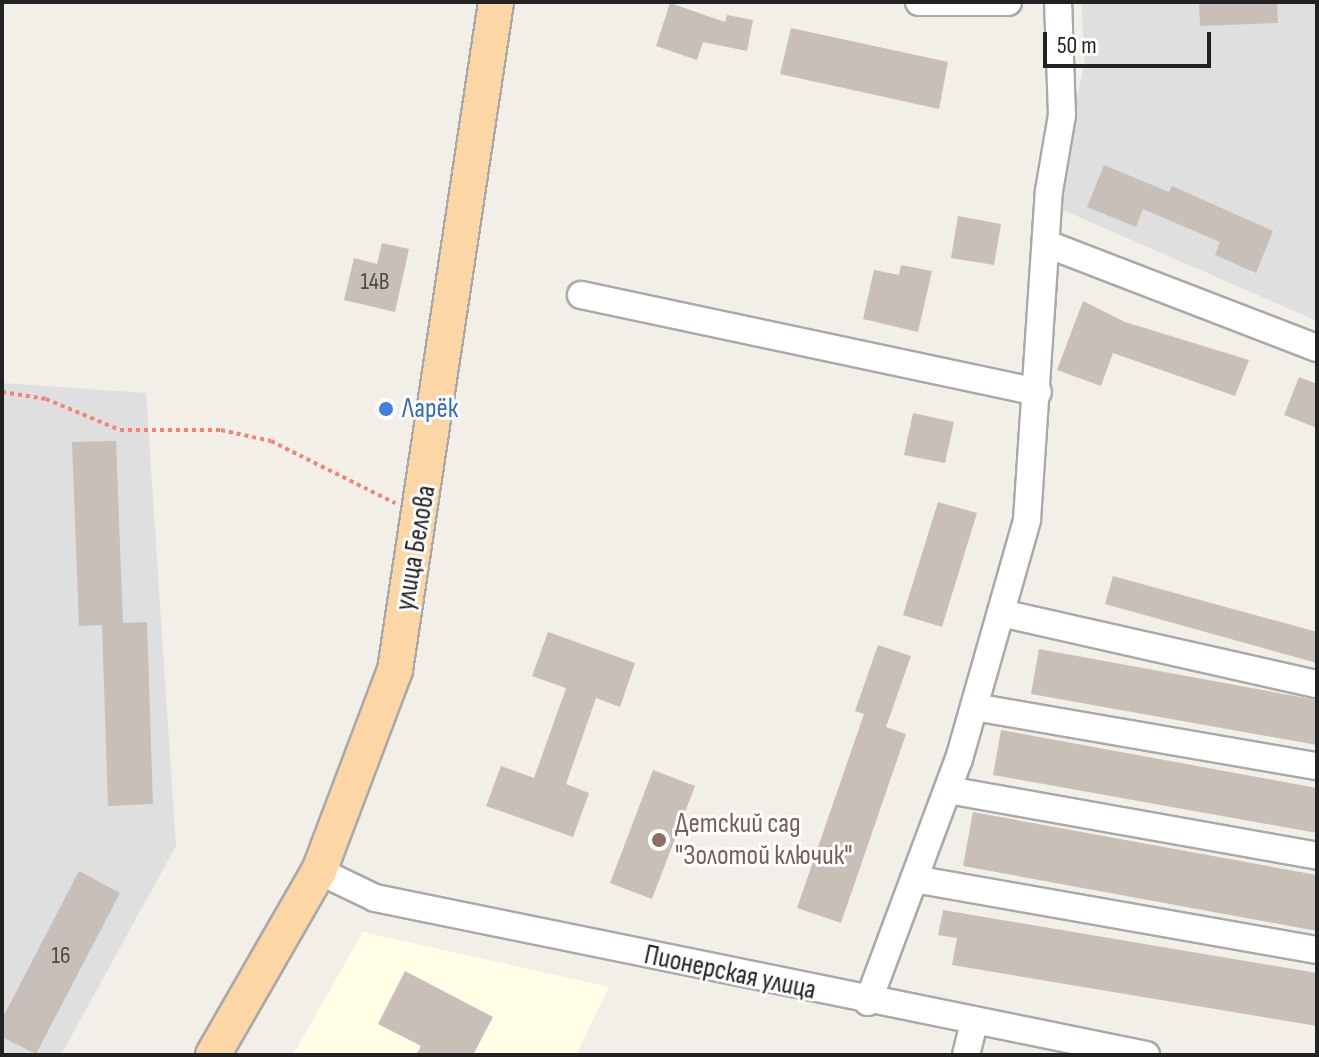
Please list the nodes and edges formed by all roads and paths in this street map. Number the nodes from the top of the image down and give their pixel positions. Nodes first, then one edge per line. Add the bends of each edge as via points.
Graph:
1 (496, 2) edge
2 (919, 2) edge
3 (1008, 2) edge
4 (1058, 2) edge
5 (1047, 244) junction
6 (581, 295) dead end
7 (1317, 348) edge
8 (2, 392) edge
9 (1038, 392) junction
10 (422, 516) junction
11 (1001, 613) junction
12 (1317, 684) edge
13 (974, 707) junction
14 (1317, 766) edge
15 (948, 790) junction
16 (1317, 856) edge
17 (319, 871) junction
18 (914, 879) junction
19 (1317, 950) edge
20 (868, 1002) junction
21 (974, 1023) junction
22 (213, 1055) edge
23 (966, 1055) edge
24 (1146, 1055) edge

1 - 10 main road, улица Белова
2 - 3 street
4 - 5 street via 1062,115
5 - 7 street
5 - 9 street
6 - 9 street
8 - 10 path via 46,399 120,430 221,430 271,441
9 - 11 street via 1027,520
10 - 17 main road, улица Белова via 395,670
11 - 12 street
11 - 13 street
13 - 14 street
13 - 15 street
15 - 16 street
15 - 18 street
17 - 20 street, Пионерская улица via 375,898
17 - 22 main road, улица Белова
18 - 19 street
18 - 20 street
20 - 21 street, Пионерская улица
21 - 23 street
21 - 24 street, Пионерская улица

